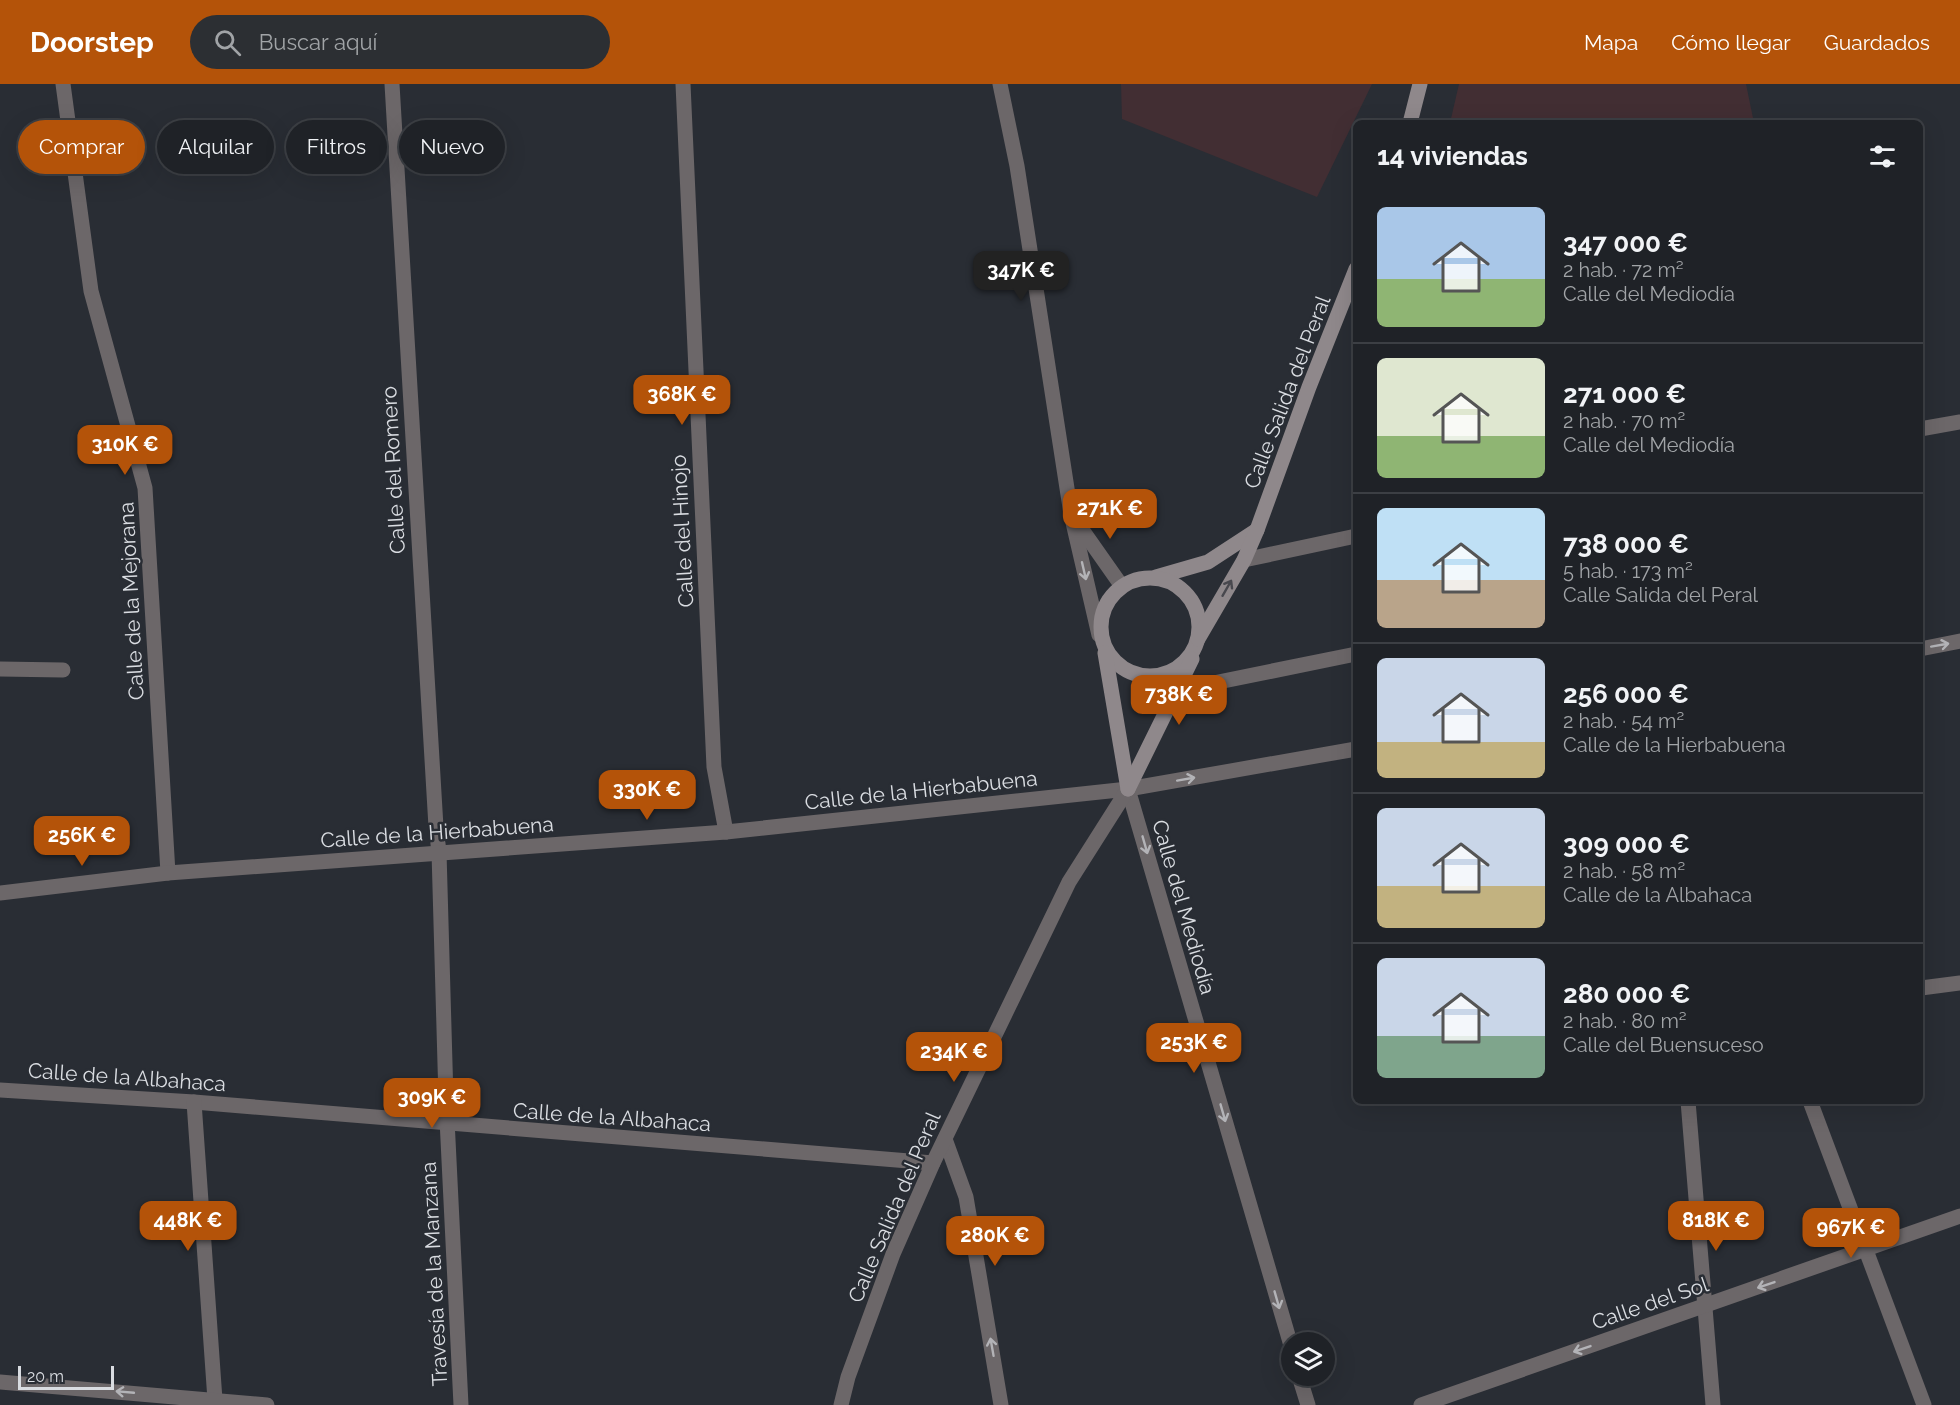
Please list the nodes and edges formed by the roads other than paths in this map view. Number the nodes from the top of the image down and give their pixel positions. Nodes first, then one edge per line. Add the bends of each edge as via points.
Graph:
1 (63, 84) edge
2 (392, 84) edge
3 (683, 84) edge
4 (1000, 84) edge
5 (1420, 84) edge
6 (1411, 120) edge
7 (1353, 277) edge
8 (1960, 422) edge
9 (1923, 428) edge
10 (1071, 514) junction
11 (1257, 531) junction
12 (1353, 538) edge
13 (1244, 560) junction
14 (1156, 577) junction
15 (1121, 585) junction
16 (1101, 640) junction
17 (1960, 641) edge
18 (1197, 643) junction
19 (1923, 648) edge
20 (1353, 655) edge
21 (0, 669) edge
22 (63, 670) dead end
23 (1179, 690) junction
24 (1353, 750) edge
25 (1128, 789) junction
26 (726, 832) junction
27 (439, 852) junction
28 (168, 873) junction
29 (0, 893) edge
30 (1960, 982) edge
31 (1923, 988) edge
32 (0, 1089) edge
33 (195, 1102) junction
34 (1688, 1104) edge
35 (1811, 1104) edge
36 (448, 1125) junction
37 (945, 1139) junction
38 (933, 1162) junction
39 (1960, 1216) edge
40 (1866, 1251) junction
41 (1704, 1306) junction
42 (1287, 1332) edge
43 (0, 1382) edge
44 (1302, 1386) edge
45 (215, 1400) junction
46 (267, 1405) edge
47 (461, 1405) edge
48 (841, 1405) edge
49 (1001, 1405) edge
50 (1308, 1405) edge
51 (1421, 1405) edge
52 (1713, 1405) edge
53 (1924, 1405) edge

1 - 28 street, Calle de la Mejorana via 91,291 145,488
2 - 27 street, Calle del Romero
3 - 26 street, Calle del Hinojo via 714,767
4 - 10 street, Calle del Mediodía via 1017,166
5 - 6 main road
7 - 11 main road, Calle Salida del Peral
8 - 9 street
10 - 15 street, Calle del Mediodía
10 -> 16 street, Calle del Mediodía
11 - 13 main road, Calle Salida del Peral
11 - 14 main road via 1208,562
12 - 13 street
18 -> 13 main road, Calle Salida del Peral
14 - 15 main road
14 - 18 main road via 1184,590 1200,616
15 - 16 main road via 1103,607
16 - 18 main road via 1114,664 1143,678 1175,672
16 - 25 main road, Calle del Mediodía
19 -> 17 street
18 - 23 main road, Calle Salida del Peral
20 - 23 street
21 - 22 street
23 - 25 main road, Calle Salida del Peral
25 -> 24 street, Calle de la Hierbabuena
25 - 26 street, Calle de la Hierbabuena
25 - 37 street, Calle Salida del Peral via 1069,882
25 -> 42 street, Calle del Mediodía
26 - 27 street, Calle de la Hierbabuena
27 - 28 street, Calle de la Hierbabuena
27 - 36 street, Travesía de la Manzana
28 - 29 street, Calle de la Hierbabuena
30 - 31 street
32 - 33 street, Calle de la Albahaca
33 - 36 street, Calle de la Albahaca
33 - 45 street
34 - 41 street
35 - 40 street
36 - 38 street, Calle de la Albahaca
36 - 47 street, Travesía de la Manzana
37 - 38 street, Calle Salida del Peral
49 -> 37 street via 966,1197
38 - 48 street, Calle Salida del Peral via 893,1254
39 - 40 street, Calle del Sol
40 -> 41 street, Calle del Sol
40 - 53 street
41 -> 51 street, Calle del Sol
41 - 52 street
45 -> 43 street
44 - 50 street
45 - 46 street

